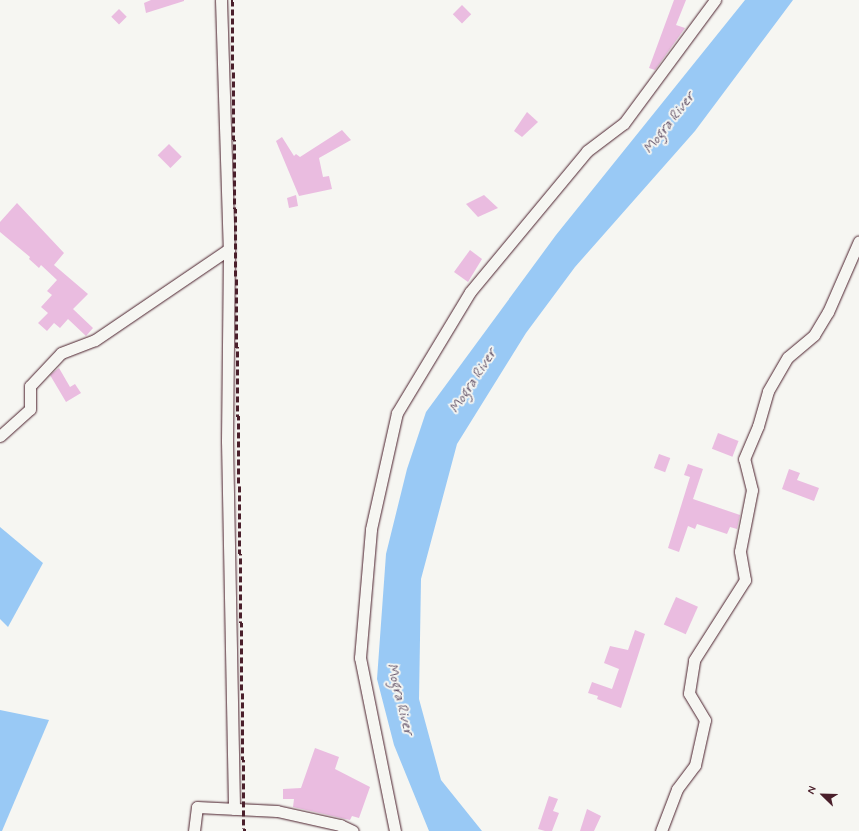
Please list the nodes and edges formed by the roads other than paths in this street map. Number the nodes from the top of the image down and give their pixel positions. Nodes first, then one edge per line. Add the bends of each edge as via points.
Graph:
1 (221, 0) edge
2 (715, 0) edge
3 (859, 241) edge
4 (229, 249) junction
5 (0, 436) edge
6 (234, 809) junction
7 (194, 831) edge
8 (354, 831) edge
9 (395, 831) edge
10 (661, 831) edge

1 - 4 street
2 - 9 street via 624,123 587,151 470,292 397,413 371,529 360,658
3 - 10 street via 828,312 814,335 788,357 768,392 758,426 744,459 752,490 740,551 745,580 694,660 689,694 705,720 695,765 677,789
4 - 5 street via 95,340 61,353 30,386 30,409
4 - 6 street via 227,441
6 - 7 street via 197,807
6 - 8 street via 277,811 340,825

